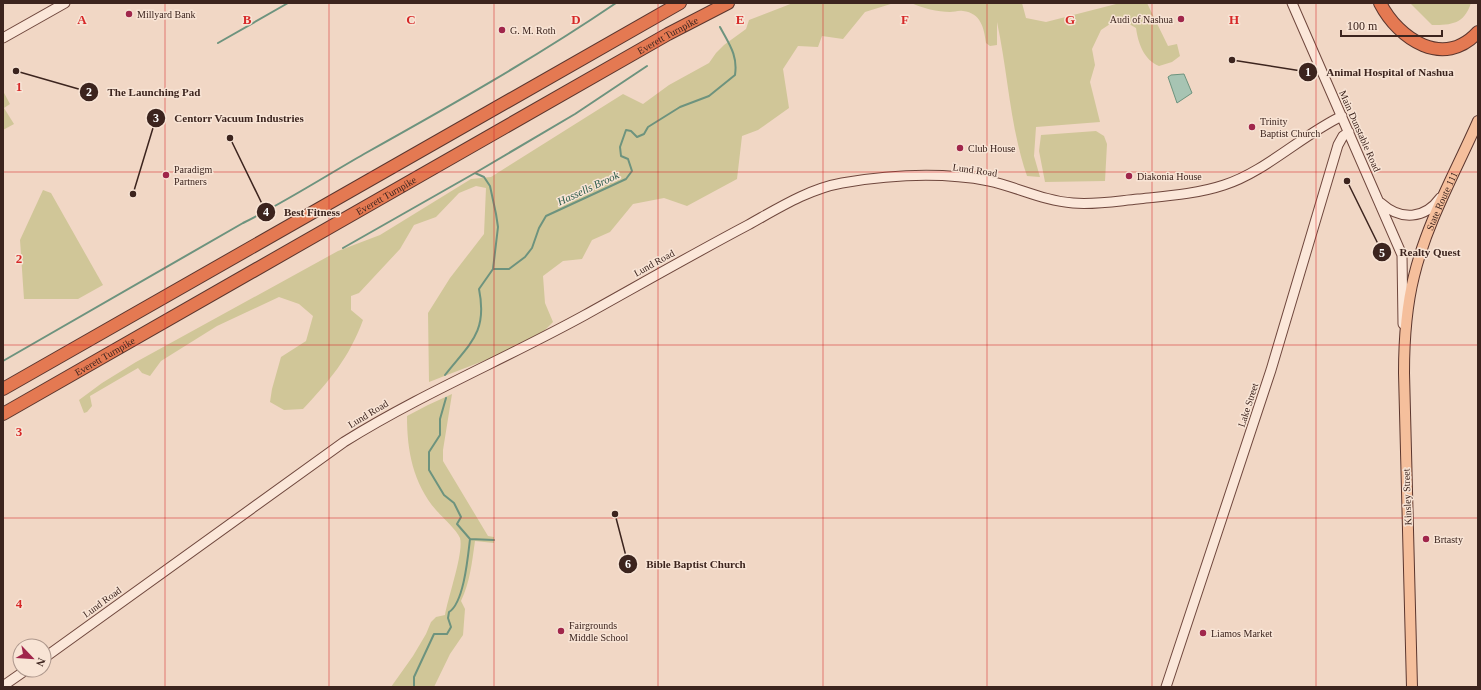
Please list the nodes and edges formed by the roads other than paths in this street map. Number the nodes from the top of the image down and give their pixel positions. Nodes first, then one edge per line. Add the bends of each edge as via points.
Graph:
1 (65, 3) edge
2 (680, 3) edge
3 (728, 3) edge
4 (1292, 3) edge
5 (1380, 3) edge
6 (1478, 32) edge
7 (3, 38) edge
8 (1342, 116) junction
9 (1478, 121) edge
10 (1478, 130) edge
11 (1349, 132) junction
12 (1467, 145) junction
13 (1454, 174) junction
14 (1379, 201) junction
15 (1407, 308) joint
16 (1404, 341) junction
17 (103, 357) junction
18 (3, 390) edge
19 (3, 414) edge
20 (3, 418) edge
21 (52, 652) edge
22 (14, 678) edge
23 (3, 686) edge
24 (1166, 687) edge
25 (1412, 687) edge

1 - 7 street
2 - 18 highway, Everett Turnpike
3 - 17 highway, Everett Turnpike via 668,34
4 - 8 street, Main Dunstable Road
5 - 6 highway via 1403,33 1413,41 1428,47 1455,47
8 - 11 street, Main Dunstable Road
8 - 21 street, Lund Road via 1321,126 1235,181 1177,195 1075,203 1051,200 983,180 927,176 841,183 811,193 585,315 377,420
9 - 12 main road, State Route 111
10 - 12 main road
11 - 14 street, Main Dunstable Road
11 - 24 street, Lake Street via 1341,139 1336,152 1270,370
12 - 13 main road, State Route 111
13 - 14 street via 1436,203 1421,214 1397,214
13 - 15 main road, State Route 111 via 1422,249
14 - 16 street, Main Dunstable Road via 1402,255
15 - 16 main road, Kinsley Street
16 - 25 main road, Kinsley Street
17 - 19 highway, Everett Turnpike
17 - 20 highway
22 - 23 street

